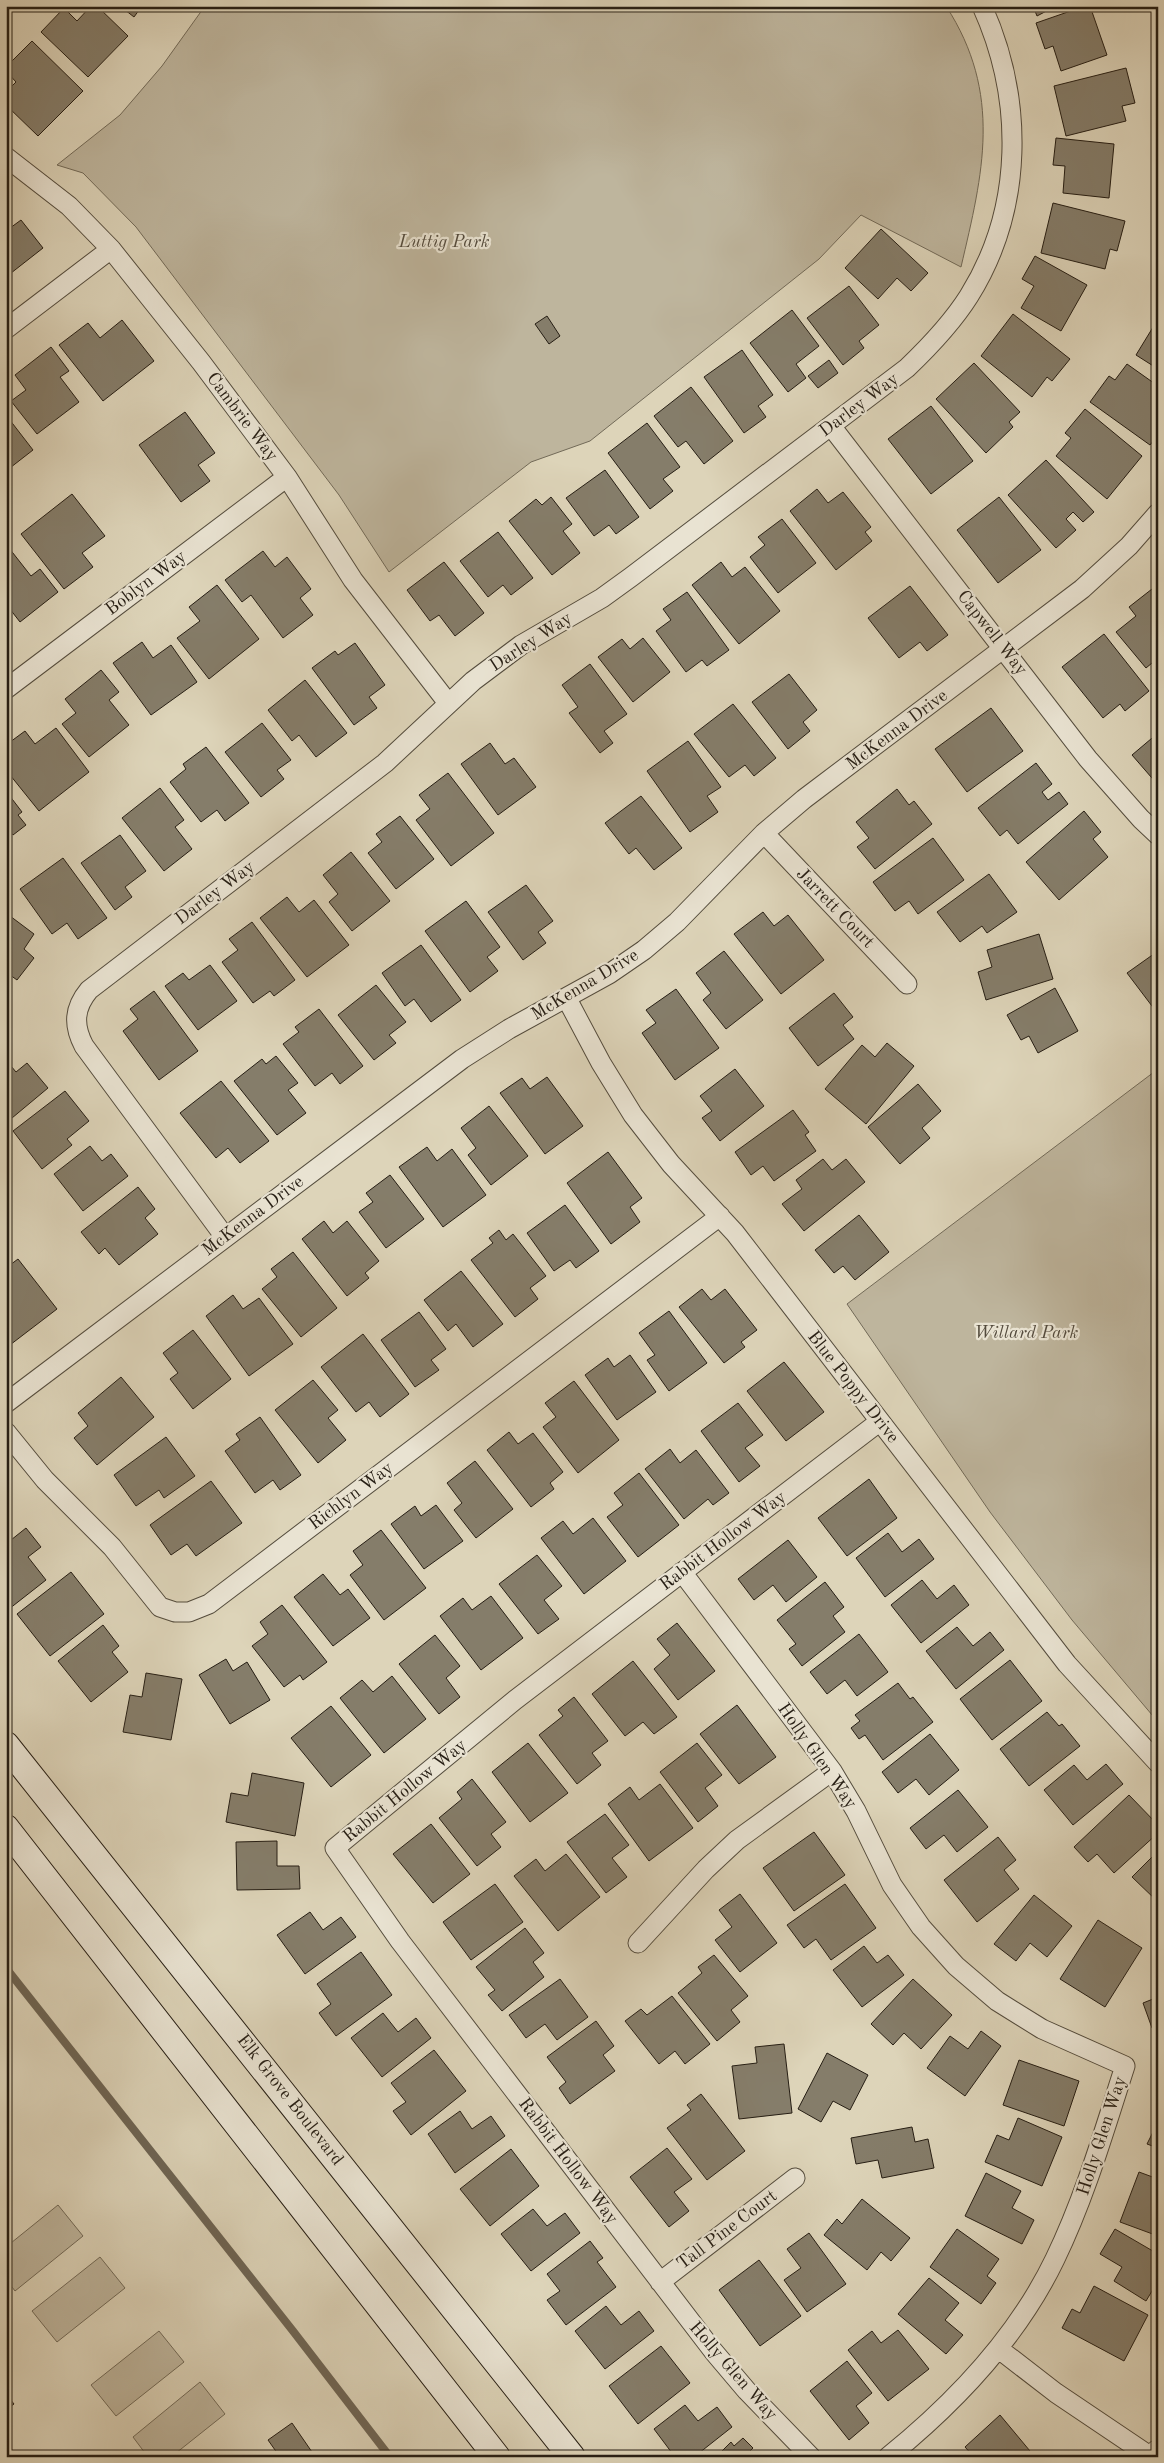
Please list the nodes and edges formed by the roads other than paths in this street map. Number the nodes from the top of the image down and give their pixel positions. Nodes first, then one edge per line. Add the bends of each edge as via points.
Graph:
1 (982, 6) edge
2 (6, 157) edge
3 (111, 249) junction
4 (6, 329) edge
5 (831, 426) junction
6 (287, 477) junction
7 (1158, 513) edge
8 (1004, 649) junction
9 (6, 689) edge
10 (448, 703) junction
11 (764, 833) junction
12 (1158, 835) edge
13 (907, 984) dead end
14 (567, 999) junction
15 (720, 1216) junction
16 (225, 1237) junction
17 (6, 1403) edge
18 (880, 1422) junction
19 (6, 1432) edge
20 (682, 1572) junction
21 (6, 1745) edge
22 (1158, 1763) edge
23 (832, 1771) junction
24 (6, 1828) edge
25 (638, 1943) dead end
26 (795, 2178) dead end
27 (660, 2282) junction
28 (998, 2349) junction
29 (1158, 2452) edge
30 (497, 2457) edge
31 (572, 2457) edge
32 (811, 2457) edge
33 (888, 2457) edge
34 (1153, 2457) edge

1 - 5 street, Darley Way via 1000,51 1010,98 1013,146 1005,208 991,254 969,296 941,334 907,368
2 - 3 street, Cambrie Way via 69,206
3 - 4 street
3 - 6 street, Cambrie Way
5 - 8 street, Capwell Way
5 - 10 street, Darley Way via 602,598 521,645
6 - 9 street, Boblyn Way
6 - 10 street, Cambrie Way via 354,580
7 - 8 street, McKenna Drive via 1129,546 1082,589
8 - 11 street, McKenna Drive
8 - 12 street, Capwell Way via 1088,759
10 - 16 street, Darley Way via 385,763 88,990 80,1000 76,1023 84,1046
11 - 13 street, Jarrett Court
11 - 14 street, McKenna Drive via 670,928 610,974
14 - 15 street, Blue Poppy Drive via 633,1115 671,1164
14 - 16 street, McKenna Drive via 509,1029 462,1059
15 - 18 street, Blue Poppy Drive
15 - 19 street, Richlyn Way via 209,1604 189,1612 167,1611 154,1602 112,1547 45,1480
16 - 17 street, McKenna Drive
18 - 20 street, Rabbit Hollow Way
18 - 22 street, Blue Poppy Drive via 1067,1664
20 - 23 street, Holly Glen Way
20 - 27 street, Rabbit Hollow Way via 515,1700 335,1848 400,1941
21 - 31 main road, Elk Grove Boulevard
23 - 25 street via 737,1840
23 - 28 street, Holly Glen Way via 856,1811 892,1885 921,1927 956,1966 997,2001 1042,2029 1125,2066 1080,2202 1055,2260 1023,2315
24 - 30 main road
26 - 27 street, Tall Pine Court
27 - 32 street, Holly Glen Way via 747,2391
28 - 33 street, Holly Glen Way via 964,2389
28 - 34 street via 1056,2393
29 - 34 street

